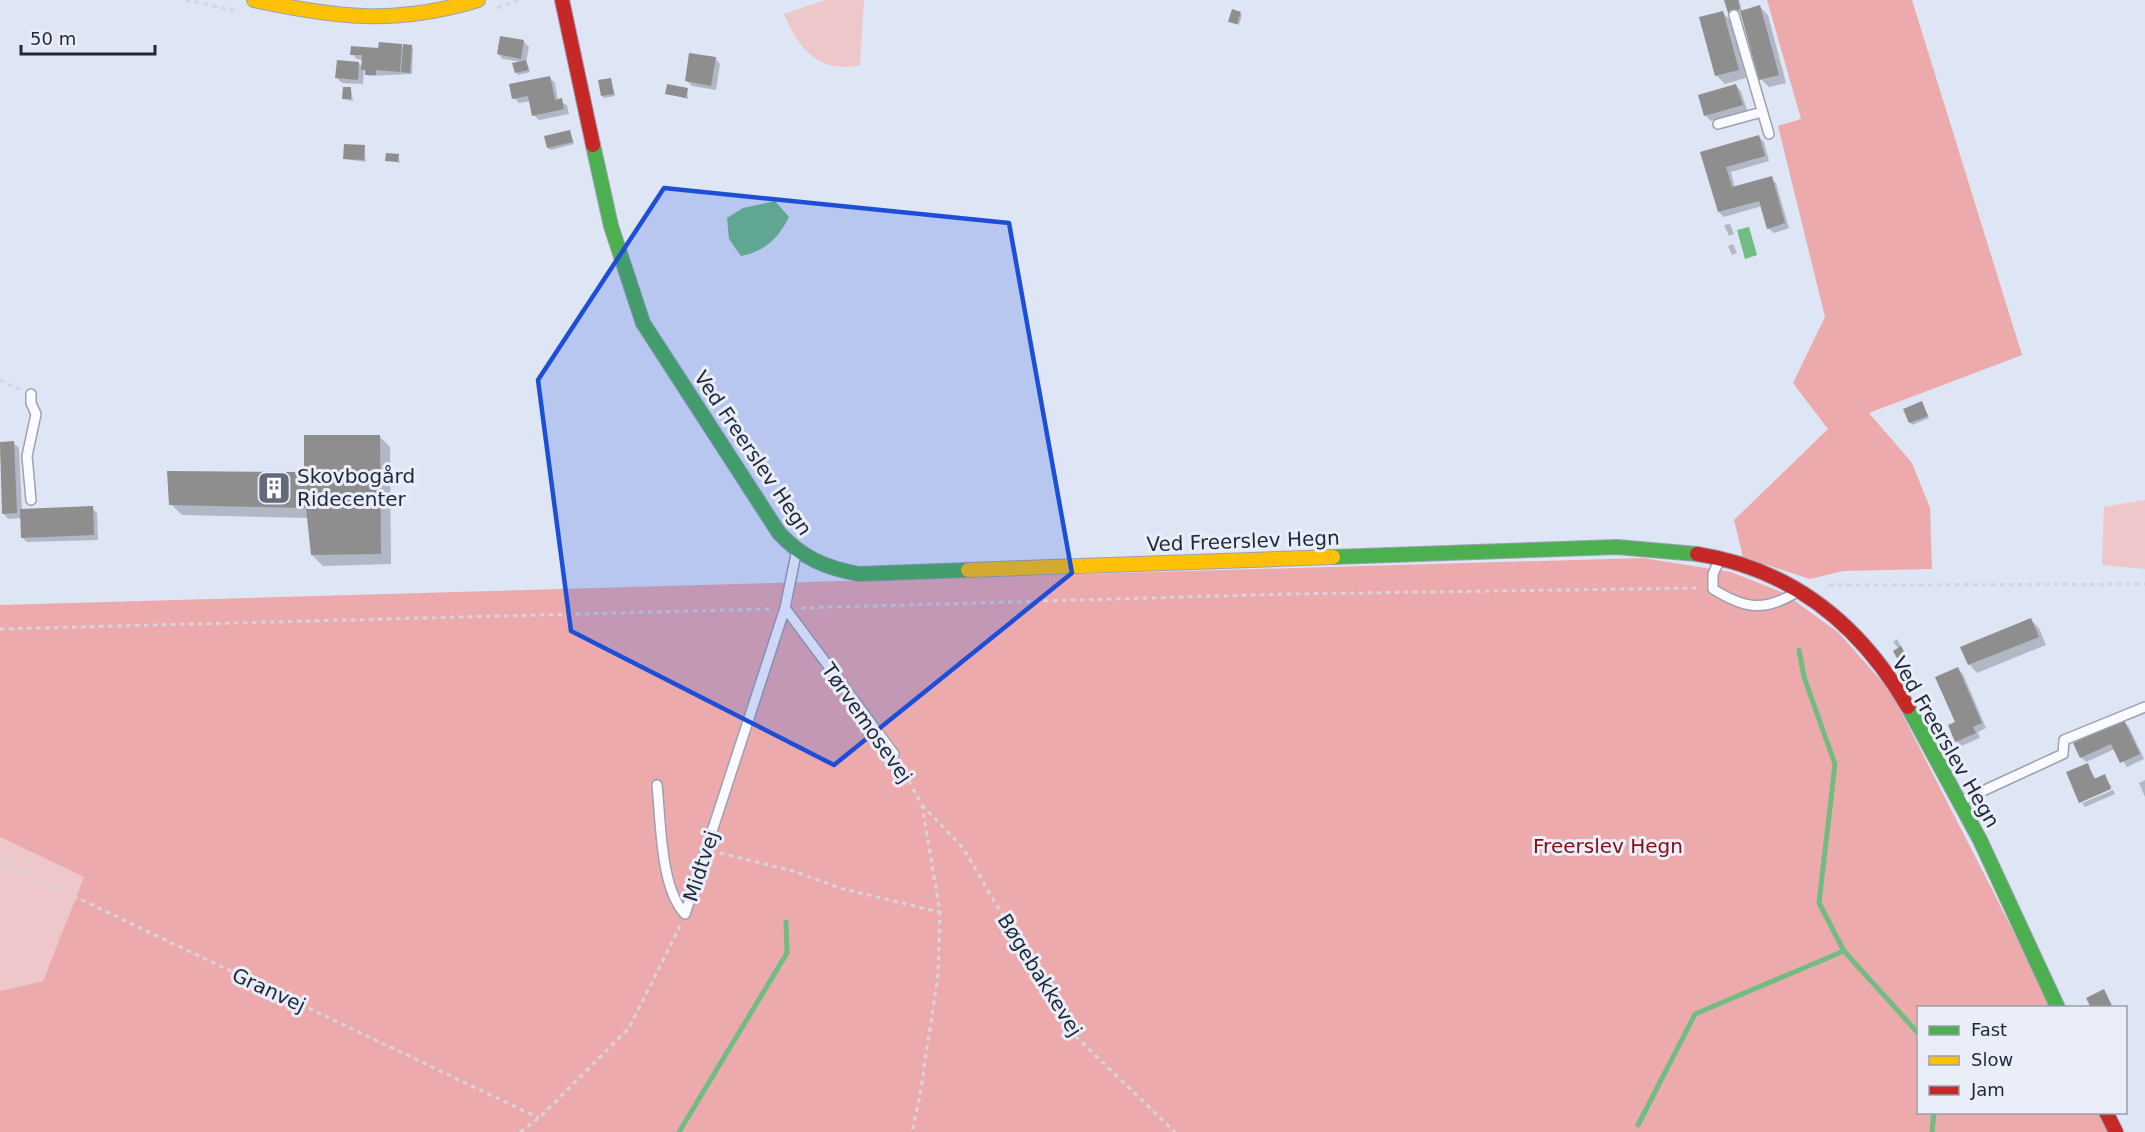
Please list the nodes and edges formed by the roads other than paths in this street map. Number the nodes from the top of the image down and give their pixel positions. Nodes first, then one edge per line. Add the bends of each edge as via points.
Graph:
1 (254, 0) edge
2 (478, 0) edge
3 (562, 0) edge
4 (1734, 15) dead end
5 (1762, 112) junction
6 (1718, 124) dead end
7 (1769, 134) dead end
8 (31, 394) road end
9 (31, 500) dead end
10 (796, 552) junction
11 (1720, 558) junction
12 (1800, 590) junction
13 (785, 608) junction
14 (2145, 707) edge
15 (894, 754) road end
16 (657, 785) dead end
17 (1961, 801) junction
18 (2057, 1006) edge
19 (2107, 1114) edge
20 (2116, 1132) edge

1 - 2 street via 320,14 387,20 423,16
3 - 10 street, Ved Freerslev Hegn via 611,226 643,323 778,533
4 - 5 lane
5 - 6 lane
5 - 7 lane
8 - 9 lane via 36,414 27,456
10 - 11 street, Ved Freerslev Hegn via 834,570 859,574 1617,547
10 - 13 lane, Midtvej
11 - 12 street, Ved Freerslev Hegn
11 - 12 lane via 1713,574 1713,589 1737,604 1768,606
12 - 17 street, Ved Freerslev Hegn via 1853,632 1875,656
13 - 15 lane, Tørvemosevej
13 - 16 lane, Midtvej via 686,914 677,905 665,862
14 - 17 lane via 2064,740 2063,754
17 - 18 street, Ved Freerslev Hegn
19 - 20 street

